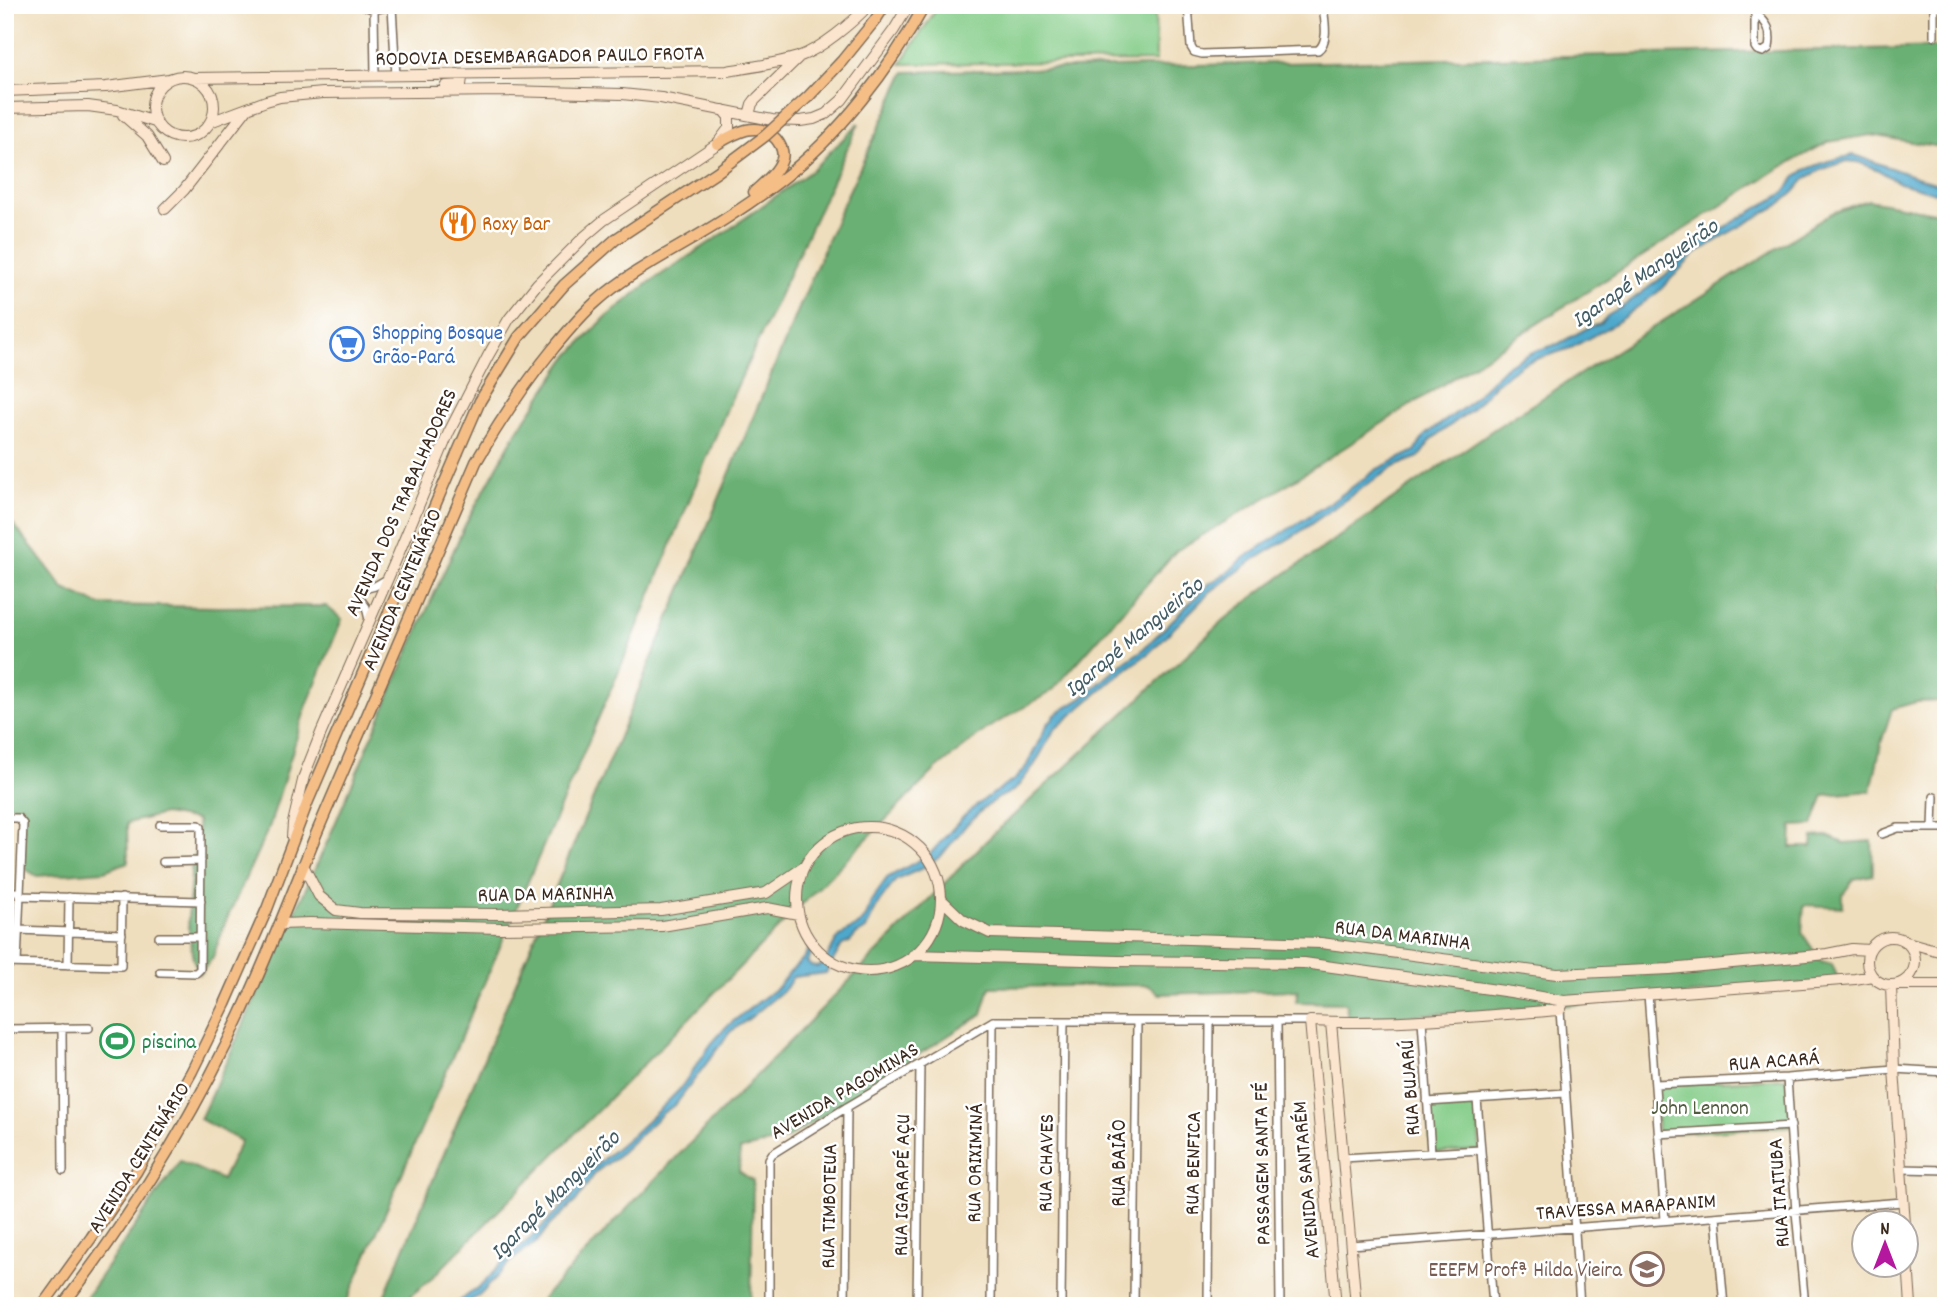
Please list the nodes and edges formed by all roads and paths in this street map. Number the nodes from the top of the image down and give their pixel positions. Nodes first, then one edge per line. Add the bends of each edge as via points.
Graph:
1 (362, 5) edge
2 (869, 5) edge
3 (885, 5) edge
4 (909, 5) edge
5 (925, 5) edge
6 (1188, 5) edge
7 (1323, 5) edge
8 (1934, 5) edge
9 (393, 6) edge
10 (1755, 9) edge
11 (374, 10) junction
12 (1934, 36) dead end
13 (801, 56) junction
14 (457, 74) junction
15 (375, 76) junction
16 (396, 76) junction
17 (193, 78) junction
18 (169, 79) junction
19 (5, 90) edge
20 (436, 92) junction
21 (5, 108) edge
22 (247, 108) junction
23 (117, 110) junction
24 (723, 110) junction
25 (749, 116) junction
26 (155, 122) junction
27 (210, 122) junction
28 (717, 144) junction
29 (163, 162) dead end
30 (165, 209) dead end
31 (724, 220) junction
32 (387, 579) junction
33 (364, 589) dead end
34 (361, 600) dead end
35 (369, 620) junction
36 (1934, 797) dead end
37 (5, 818) edge
38 (160, 825) dead end
39 (1933, 828) junction
40 (1946, 828) edge
41 (1882, 834) dead end
42 (292, 844) junction
43 (163, 862) dead end
44 (201, 862) junction
45 (303, 865) junction
46 (804, 867) junction
47 (5, 892) edge
48 (19, 894) junction
49 (69, 897) junction
50 (122, 898) junction
51 (942, 899) junction
52 (201, 901) junction
53 (798, 914) junction
54 (280, 924) junction
55 (18, 930) junction
56 (68, 932) junction
57 (122, 934) junction
58 (159, 937) dead end
59 (200, 937) junction
60 (1907, 942) junction
61 (1869, 950) junction
62 (1946, 953) edge
63 (914, 956) junction
64 (5, 963) edge
65 (17, 963) junction
66 (68, 965) junction
67 (160, 972) dead end
68 (1872, 976) junction
69 (1891, 985) junction
70 (1946, 985) edge
71 (1648, 995) junction
72 (1562, 1005) junction
73 (1422, 1020) junction
74 (993, 1021) junction
75 (1064, 1021) junction
76 (1137, 1021) junction
77 (1210, 1021) junction
78 (1277, 1021) junction
79 (1310, 1021) junction
80 (1331, 1022) junction
81 (62, 1028) junction
82 (89, 1028) dead end
83 (5, 1029) edge
84 (1313, 1051) junction
85 (1333, 1051) junction
86 (920, 1064) junction
87 (1894, 1069) junction
88 (1946, 1072) edge
89 (1787, 1077) junction
90 (1655, 1084) junction
91 (1565, 1093) junction
92 (1477, 1099) junction
93 (1427, 1102) junction
94 (847, 1107) junction
95 (1791, 1126) junction
96 (1658, 1134) junction
97 (1480, 1150) junction
98 (1431, 1153) junction
99 (1343, 1158) junction
100 (1901, 1170) junction
101 (1946, 1170) edge
102 (63, 1171) dead end
103 (1903, 1202) junction
104 (1904, 1210) edge
105 (1796, 1212) junction
106 (1716, 1217) junction
107 (1665, 1220) junction
108 (1574, 1228) junction
109 (1487, 1234) junction
110 (1351, 1245) junction
111 (1909, 1280) edge
112 (42, 1306) edge
113 (62, 1306) edge
114 (769, 1306) edge
115 (845, 1306) edge
116 (917, 1306) edge
117 (990, 1306) edge
118 (1061, 1306) edge
119 (1134, 1306) edge
120 (1208, 1306) edge
121 (1280, 1306) edge
122 (1336, 1306) edge
123 (1356, 1306) edge
124 (1493, 1306) edge
125 (1580, 1306) edge
126 (1724, 1306) edge
127 (1805, 1306) edge
128 (1911, 1306) edge

1 - 11 street
2 - 13 main road, RODOVIA DESEMBARGADOR PAULO FROTA via 842,30
3 - 42 main road, AVENIDA CENTENÁRIO, bridge via 809,96 717,172 616,239 564,285 519,337 480,401
4 - 25 main road, RODOVIA DESEMBARGADOR PAULO FROTA via 842,100 826,114 786,122
5 - 31 main road, AVENIDA CENTENÁRIO via 887,66 841,123 783,179
6 - 7 street via 1191,47 1202,54 1318,50 1325,38
8 - 12 street
9 - 11 street
9 - 16 street
10 - 10 street via 1755,47 1763,52 1769,48 1769,28
11 - 15 street
13 - 14 main road, RODOVIA DESEMBARGADOR PAULO FROTA via 727,71
13 - 25 main road via 755,100
14 - 16 main road, RODOVIA DESEMBARGADOR PAULO FROTA
14 - 20 main road via 461,85 444,86
15 - 16 main road, RODOVIA DESEMBARGADOR PAULO FROTA
15 - 17 main road, RODOVIA DESEMBARGADOR PAULO FROTA
17 - 18 main road
17 - 27 main road via 210,93 214,107
18 - 19 main road via 106,87
18 - 26 main road via 153,98
20 - 22 main road, RODOVIA DESEMBARGADOR PAULO FROTA via 323,93 280,97
20 - 24 main road, RODOVIA DESEMBARGADOR PAULO FROTA via 622,93
21 - 23 main road
22 - 27 main road, RODOVIA DESEMBARGADOR PAULO FROTA
22 - 30 main road
23 - 26 main road
23 - 29 main road via 142,131
24 - 25 main road, RODOVIA DESEMBARGADOR PAULO FROTA
24 - 28 main road via 729,128
26 - 27 main road via 179,138 195,135
28 - 31 main road via 736,133 758,129 774,137 783,154 775,171
28 - 32 main road, AVENIDA DOS TRABALHADORES via 604,220 566,253 509,319 449,432
31 - 45 main road, AVENIDA CENTENÁRIO via 597,301 553,349 502,417 476,462
32 - 33 street
32 - 35 main road, AVENIDA DOS TRABALHADORES
34 - 35 street
35 - 42 main road, AVENIDA DOS TRABALHADORES via 304,776
36 - 39 street
37 - 48 street via 23,824
38 - 44 street via 201,826
39 - 40 street
39 - 41 street via 1898,828
42 - 112 main road, AVENIDA CENTENÁRIO via 192,1071 136,1172
43 - 44 street
44 - 52 street
45 - 46 main road, RUA DA MARINHA via 319,896 336,910 470,914 661,910 766,893
45 - 54 main road, AVENIDA CENTENÁRIO
46 - 51 main road via 813,853 838,833 872,826 900,833 926,854
46 - 53 main road via 798,882
47 - 48 street
48 - 49 street
48 - 55 street
49 - 50 street
49 - 56 street
50 - 52 street
50 - 57 street
51 - 61 main road, RUA DA MARINHA via 963,920 990,933 1321,943 1557,974 1671,969
51 - 63 main road via 934,930
52 - 59 street
53 - 54 main road, RUA DA MARINHA via 767,908 662,926
53 - 63 main road via 812,943 852,969 884,969
54 - 113 main road, AVENIDA CENTENÁRIO via 204,1088 121,1224
55 - 56 street
55 - 65 street
56 - 57 street
56 - 66 street
57 - 66 street via 121,966
58 - 59 street
59 - 67 street via 198,972
60 - 61 main road via 1886,937
60 - 62 main road
60 - 69 main road via 1914,950 1915,966 1906,980
61 - 68 main road via 1867,966
63 - 72 main road, RUA DA MARINHA via 1304,963 1511,992
64 - 65 street
65 - 66 street
68 - 69 main road
68 - 71 main road, RUA DA MARINHA
69 - 70 main road
69 - 87 main road
71 - 72 main road, RUA DA MARINHA
71 - 90 street
72 - 73 main road, RUA DA MARINHA
72 - 91 street
73 - 80 main road, RUA DA MARINHA
73 - 93 street, RUA BUJARÚ
74 - 75 street, RUA DA MARINHA
74 - 86 street, AVENIDA PAGOMINAS
74 - 117 street, RUA ORIXIMINÁ
75 - 76 street, RUA DA MARINHA
75 - 118 street, RUA CHAVES
76 - 77 street, RUA DA MARINHA
76 - 119 street, RUA BAIÃO
77 - 78 street, RUA DA MARINHA
77 - 120 street, RUA BENFICA
78 - 79 street, RUA DA MARINHA
78 - 121 street, PASSAGEM SANTA FÉ
79 - 80 main road, RUA DA MARINHA
79 - 84 main road, AVENIDA SANTARÉM
80 - 85 main road, AVENIDA SANTARÉM
81 - 82 street
81 - 83 street
81 - 102 street
84 - 85 main road
84 - 122 main road, AVENIDA SANTARÉM
85 - 99 main road, AVENIDA SANTARÉM
86 - 94 street, AVENIDA PAGOMINAS
86 - 116 street, RUA IGARAPÉ AÇU
87 - 88 street, RUA ACARÁ
87 - 89 street, RUA ACARÁ
87 - 100 main road
89 - 90 street, RUA ACARÁ
89 - 95 street, RUA ITAITUBA
90 - 96 street
91 - 92 street
91 - 108 street
92 - 93 street
92 - 97 street
93 - 98 street, RUA BUJARÚ
94 - 114 street, AVENIDA PAGOMINAS via 769,1159
94 - 115 street, RUA TIMBOTEUA
95 - 96 street
95 - 105 street, RUA ITAITUBA
96 - 107 street
97 - 98 street
97 - 109 street
98 - 99 street
99 - 110 main road, AVENIDA SANTARÉM
100 - 101 street
100 - 103 main road
103 - 104 main road
103 - 105 street, TRAVESSA MARAPANIM
105 - 106 street, TRAVESSA MARAPANIM
105 - 127 street, RUA ITAITUBA
106 - 107 street, TRAVESSA MARAPANIM
106 - 126 street
107 - 108 street, TRAVESSA MARAPANIM
108 - 109 street, TRAVESSA MARAPANIM
108 - 125 street
109 - 110 street, TRAVESSA MARAPANIM
109 - 124 street
110 - 123 main road, AVENIDA SANTARÉM
111 - 128 main road

